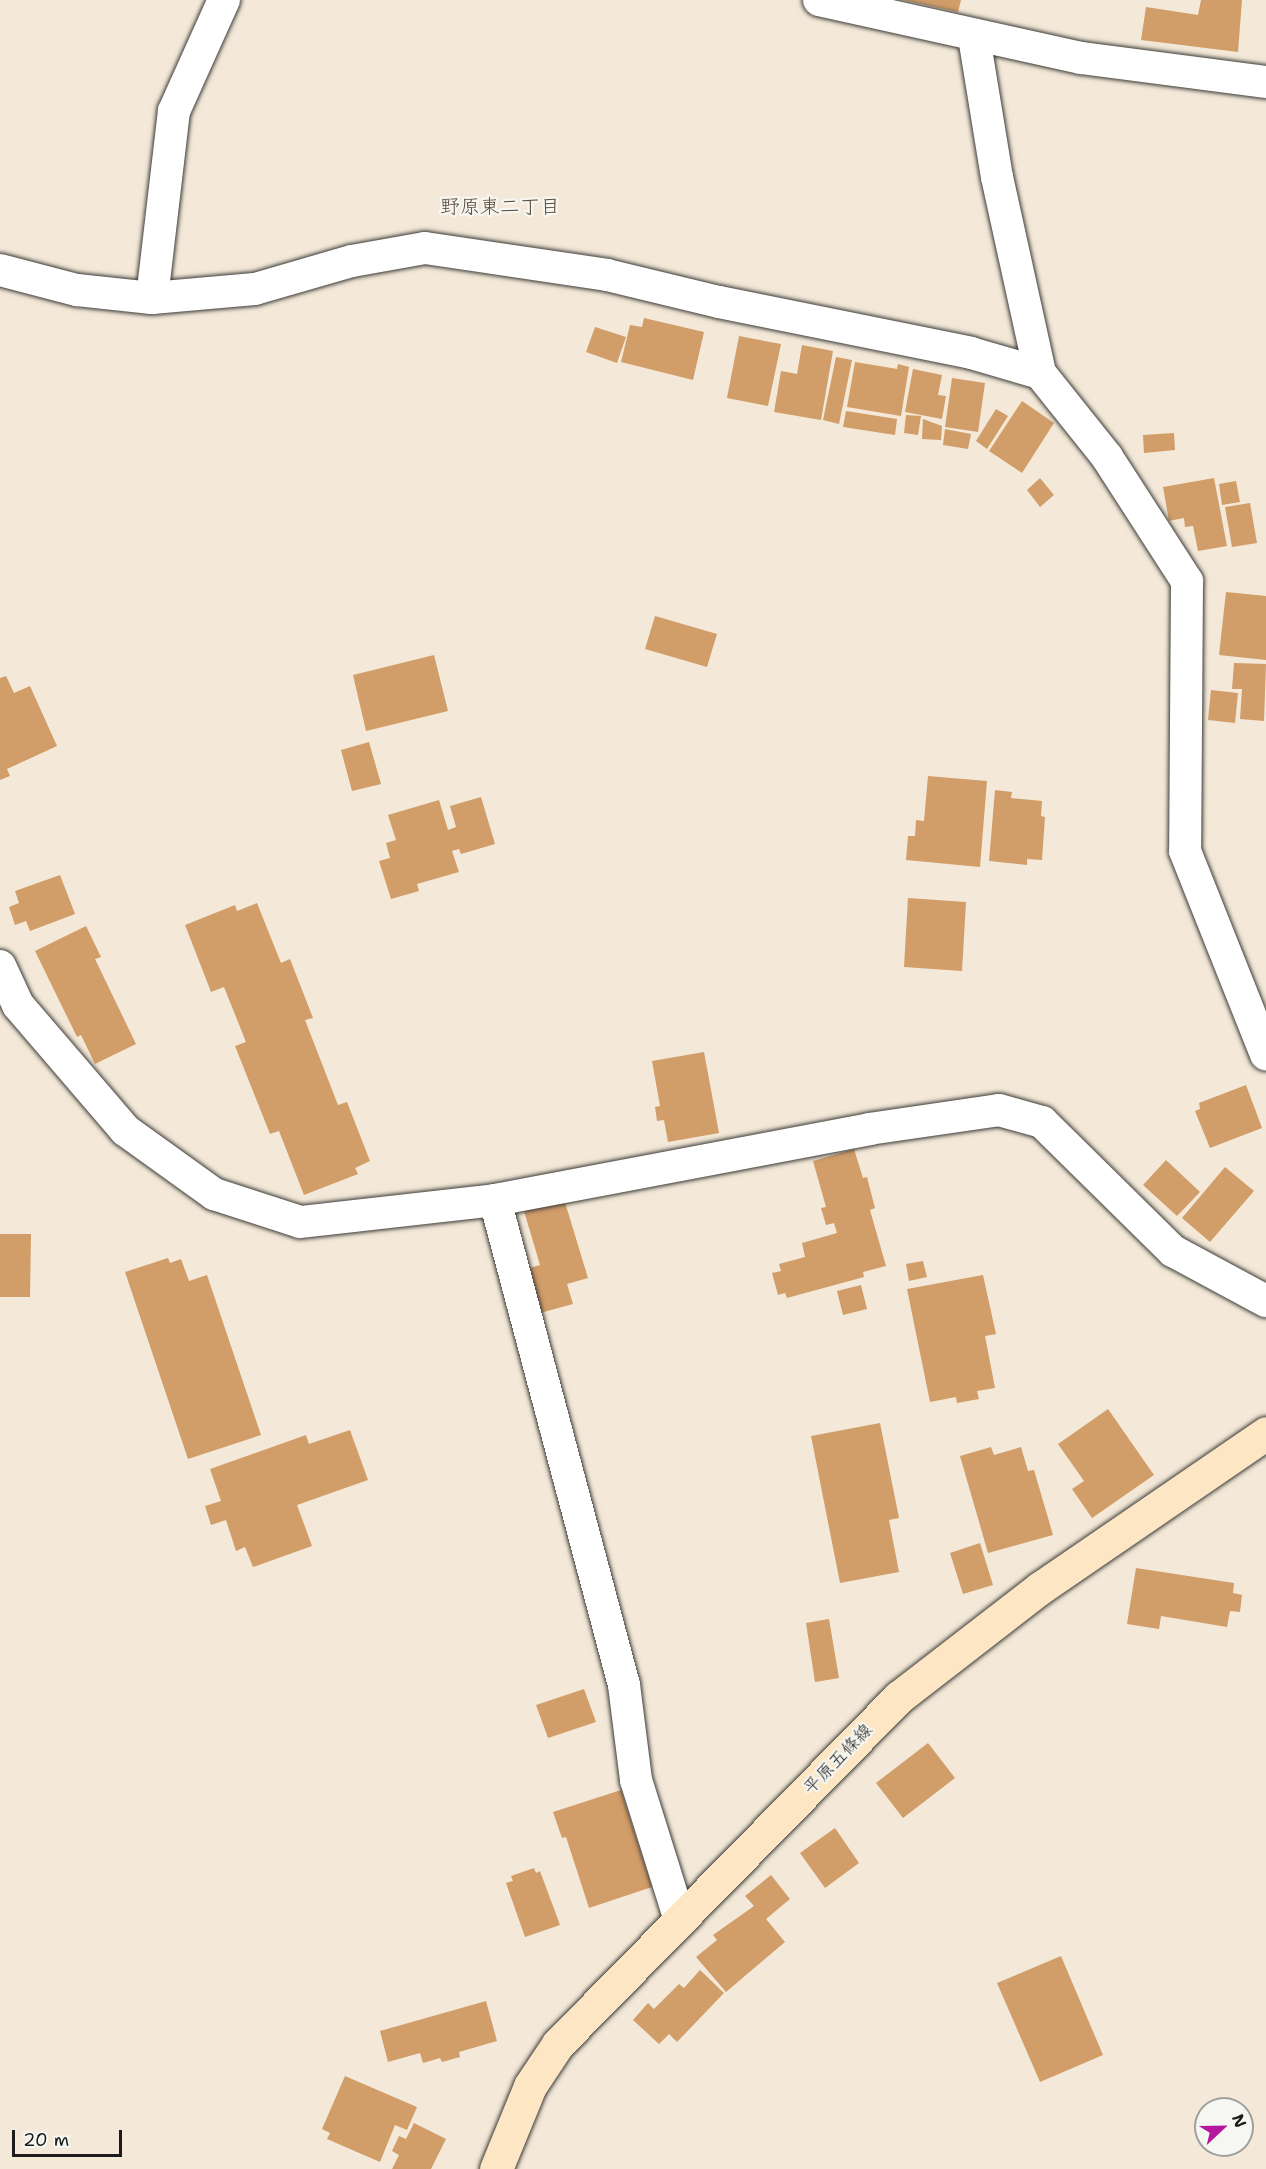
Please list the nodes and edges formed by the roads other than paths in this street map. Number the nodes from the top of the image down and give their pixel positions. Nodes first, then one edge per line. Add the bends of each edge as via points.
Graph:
1 (224, 0) edge
2 (819, 0) edge
3 (974, 38) junction
4 (1266, 81) edge
5 (0, 270) edge
6 (152, 298) junction
7 (1040, 374) junction
8 (0, 966) edge
9 (1266, 1055) edge
10 (495, 1200) junction
11 (1266, 1301) edge
12 (1266, 1433) edge
13 (680, 1920) junction
14 (496, 2169) edge

1 - 6 street via 174,111
2 - 3 street
3 - 4 street via 1081,58
3 - 7 street via 997,177
5 - 6 street via 77,290
6 - 7 street via 255,289 352,261 424,248 607,275 970,353
7 - 9 street via 1107,457 1187,580 1185,851
8 - 10 street via 18,1005 125,1130 214,1194 300,1222
10 - 11 street via 869,1129 999,1110 1042,1122 1173,1251
10 - 13 street via 624,1685 636,1780
12 - 13 main road, 平原五條線 via 1040,1588 899,1697
13 - 14 main road, 平原五條線 via 558,2044 530,2086

